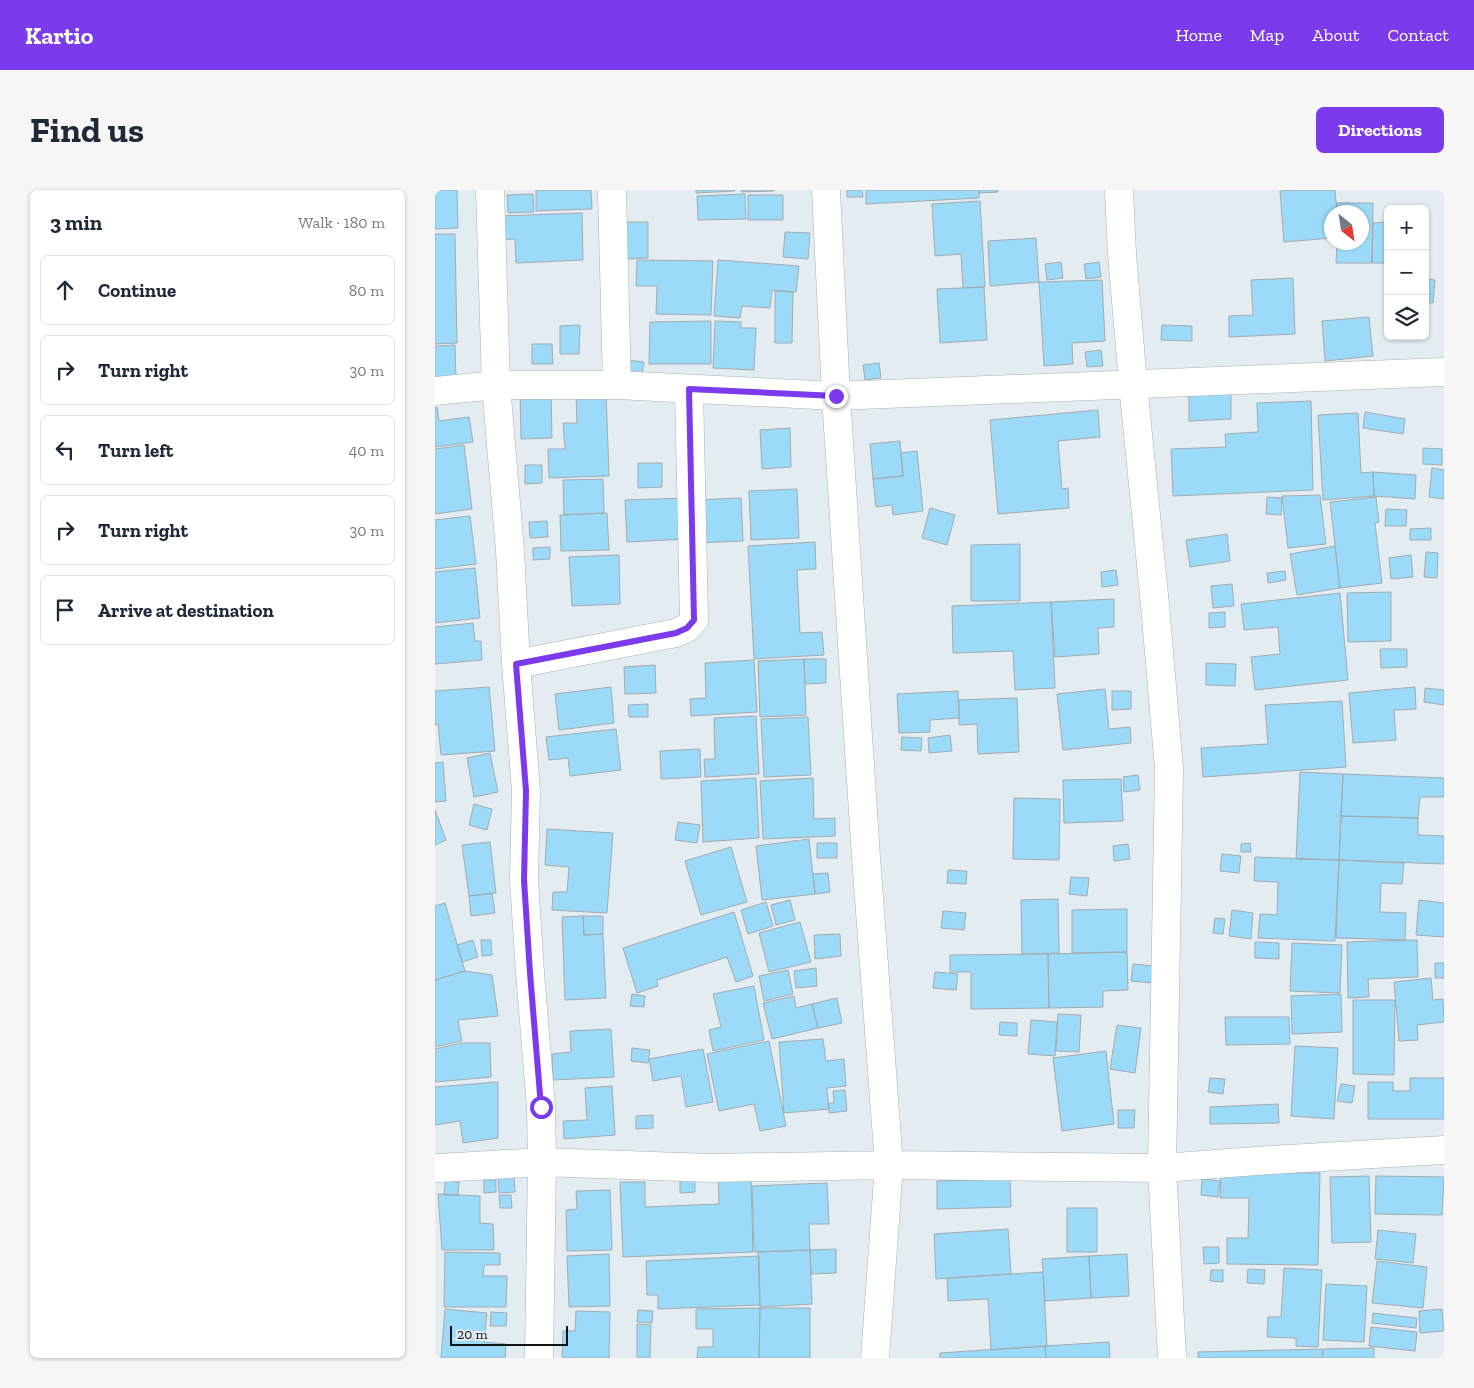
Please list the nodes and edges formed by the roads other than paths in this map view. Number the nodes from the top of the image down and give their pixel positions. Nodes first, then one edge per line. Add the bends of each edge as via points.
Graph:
1 (490, 190) edge
2 (612, 190) edge
3 (826, 190) edge
4 (1119, 190) edge
5 (1444, 372) edge
6 (1133, 384) junction
7 (496, 385) junction
8 (617, 385) junction
9 (689, 389) junction
10 (435, 391) edge
11 (836, 396) junction
12 (516, 664) junction
13 (1444, 1150) edge
14 (542, 1162) junction
15 (889, 1165) junction
16 (1162, 1168) junction
17 (436, 1169) edge
18 (539, 1358) edge
19 (875, 1358) edge
20 (1172, 1358) edge

1 - 7 street
2 - 8 street
3 - 11 street
4 - 6 street
5 - 6 street
6 - 11 street
6 - 16 street via 1169,769
7 - 8 street
7 - 10 street
7 - 12 street
8 - 9 street
9 - 11 street
9 - 12 street via 694,620 676,633
11 - 15 street
12 - 14 street via 526,791 524,880 541,1107
13 - 16 street
14 - 15 street via 710,1168
14 - 17 street
14 - 18 street
15 - 16 street
15 - 19 street
16 - 20 street

